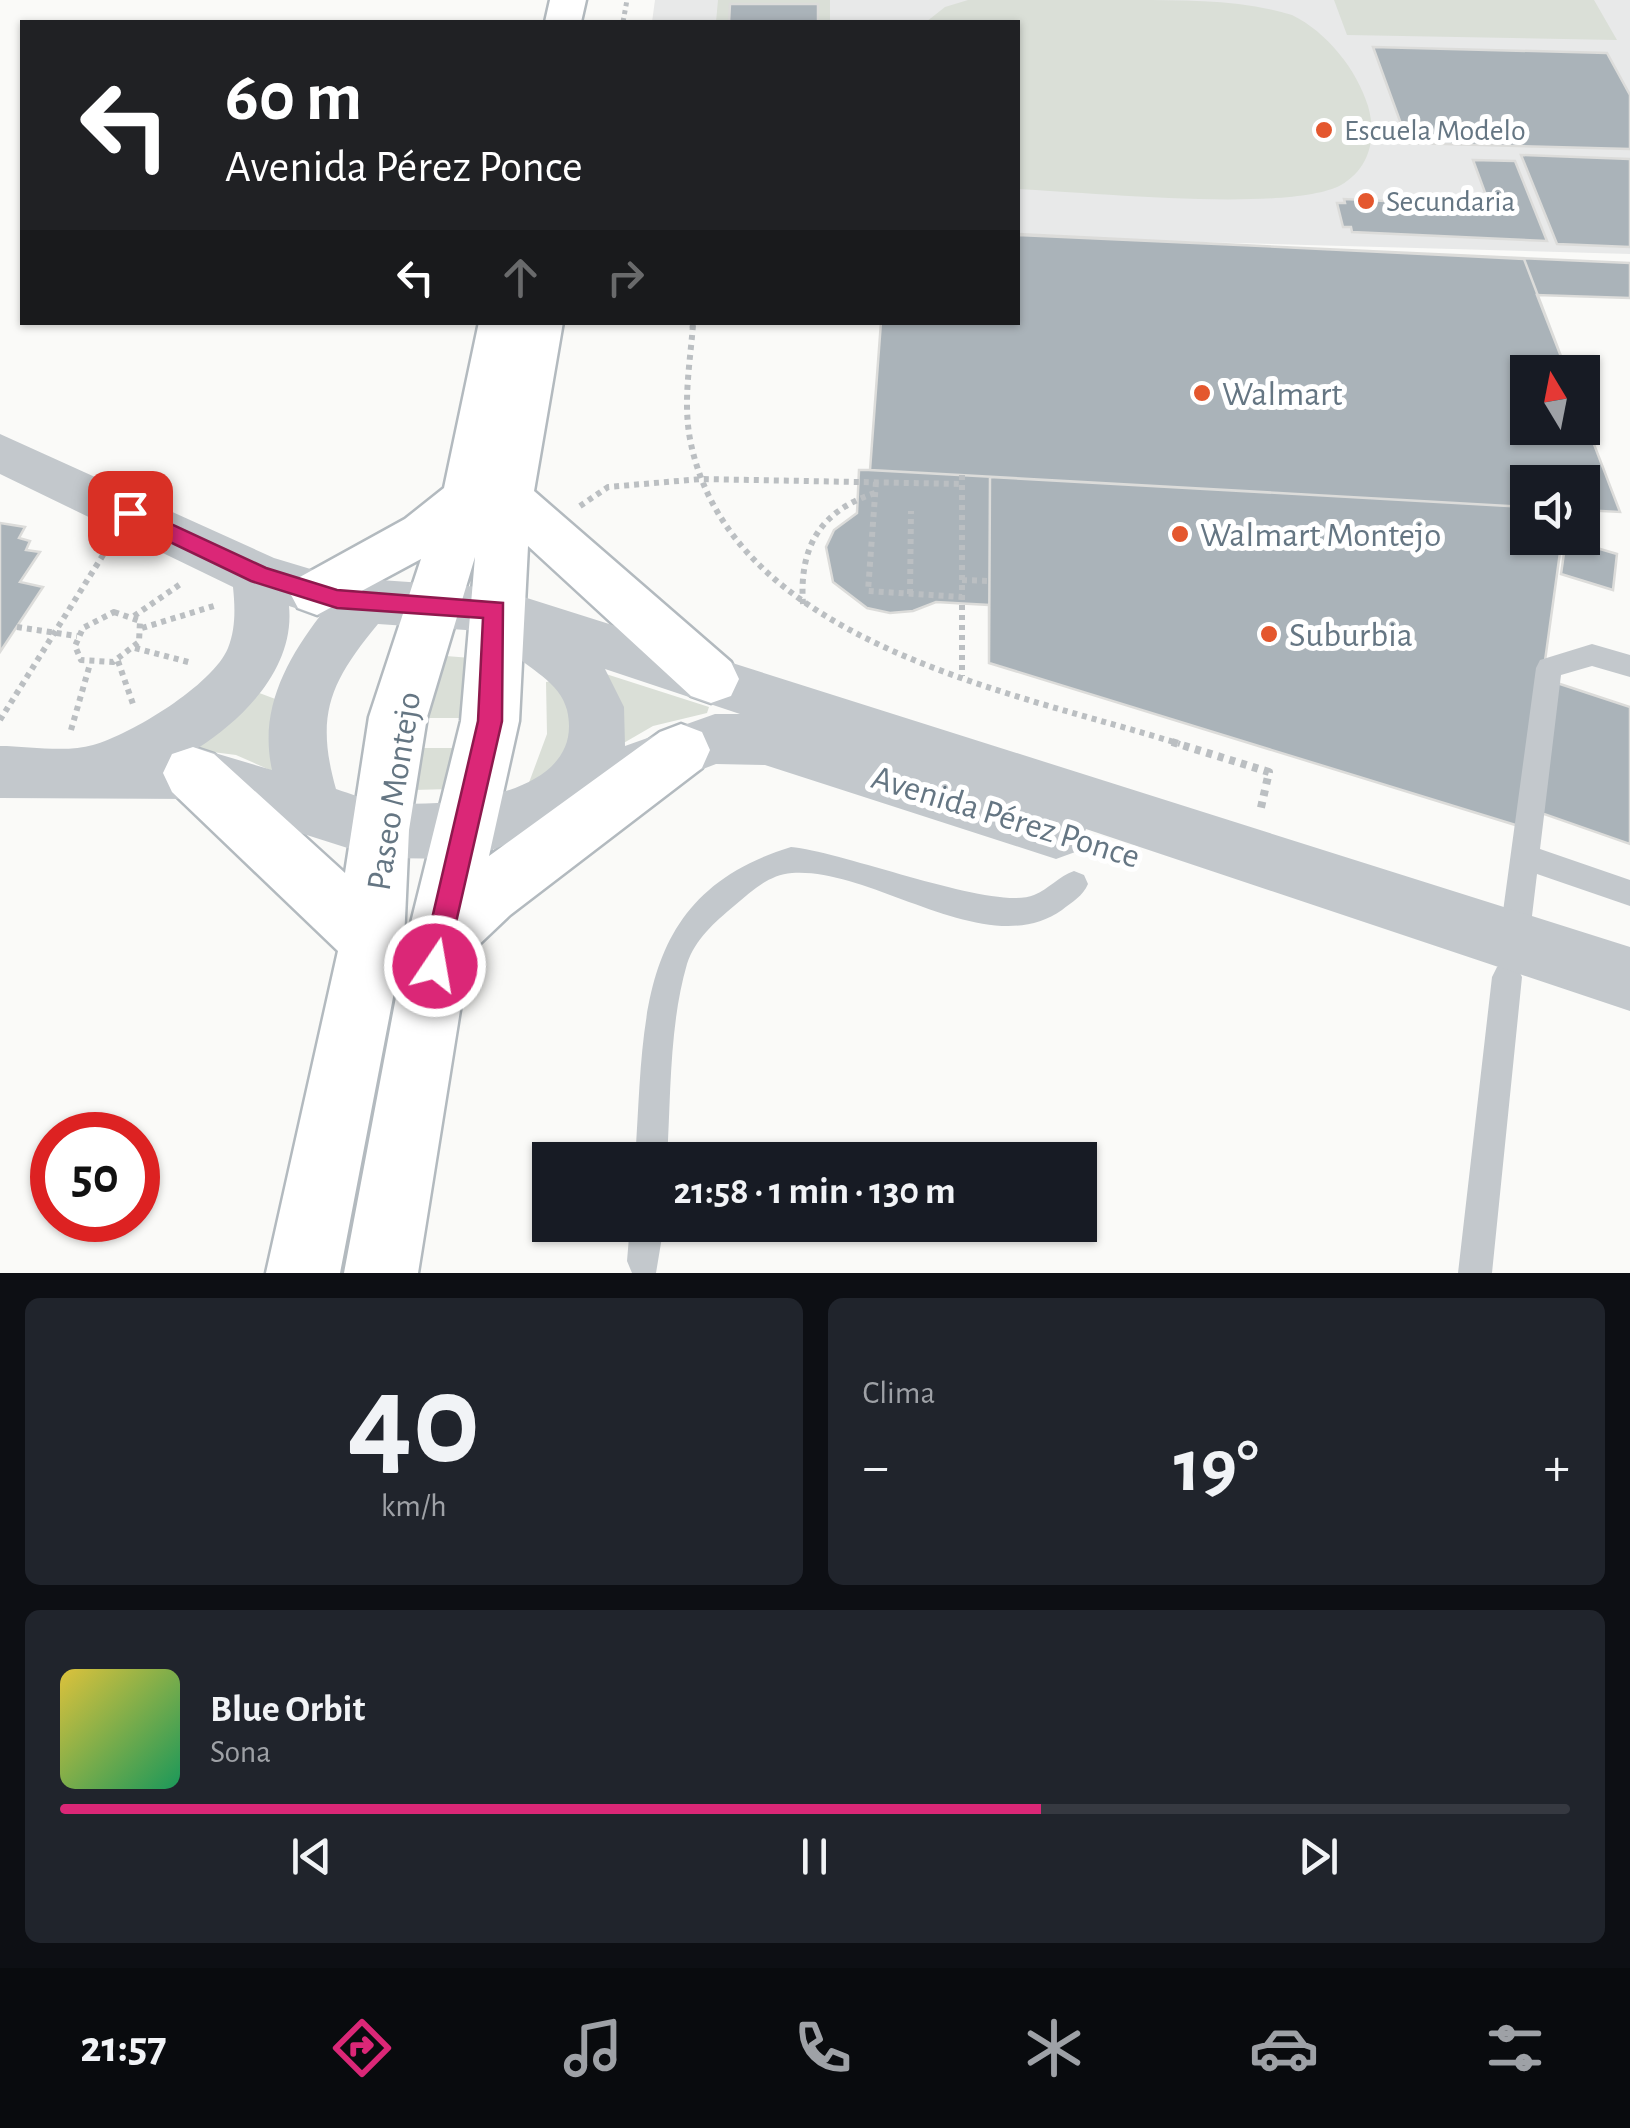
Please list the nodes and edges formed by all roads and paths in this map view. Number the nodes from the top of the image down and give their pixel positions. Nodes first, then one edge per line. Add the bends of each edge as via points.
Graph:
1 (502, 325) edge
2 (539, 325) edge
3 (694, 325) edge
4 (0, 452) edge
5 (701, 479) junction
6 (876, 482) junction
7 (875, 493) junction
8 (487, 498) junction
9 (580, 506) dead end
10 (910, 511) dead end
11 (112, 541) dead end
12 (190, 577) dead end
13 (962, 580) junction
14 (990, 581) dead end
15 (247, 587) junction
16 (910, 594) junction
17 (341, 597) junction
18 (962, 597) junction
19 (804, 605) junction
20 (435, 606) junction
21 (495, 610) junction
22 (134, 616) junction
23 (17, 627) dead end
24 (142, 628) junction
25 (54, 633) junction
26 (78, 636) junction
27 (134, 648) junction
28 (118, 661) junction
29 (90, 664) junction
30 (204, 666) dead end
31 (1630, 666) edge
32 (962, 676) junction
33 (712, 679) junction
34 (135, 710) dead end
35 (0, 720) edge
36 (86, 750) junction
37 (681, 750) junction
38 (0, 772) edge
39 (193, 773) junction
40 (544, 806) junction
41 (312, 808) junction
42 (1259, 819) dead end
43 (379, 830) junction
44 (468, 832) junction
45 (1524, 856) junction
46 (1074, 884) dead end
47 (1630, 894) edge
48 (440, 939) junction
49 (372, 940) junction
50 (1511, 959) junction
51 (1630, 980) edge
52 (1630, 1017) edge
53 (652, 1142) edge
54 (646, 1242) edge
55 (644, 1261) dead end
56 (304, 1273) edge
57 (381, 1273) edge
58 (1475, 1273) edge

1 - 8 main road
2 - 8 main road
3 - 5 path via 688,415
4 - 15 street, Avenida Pérez Ponce
5 - 6 path
5 - 9 path via 608,488
5 - 19 path via 748,552
6 - 7 path
6 - 13 path via 962,480
7 - 16 path via 868,591
7 - 19 path via 838,505 819,523 802,566
8 - 17 main road via 423,533
8 - 20 main road, Paseo Montejo
8 - 21 main road, Paseo Montejo
8 - 33 main road
10 - 16 path
11 - 25 path
12 - 22 path
13 - 14 path
13 - 18 path
15 - 17 street, Avenida Pérez Ponce
15 - 24 path
15 - 36 street via 266,611 263,634 202,719
16 - 18 path
17 - 20 street, Avenida Pérez Ponce
17 - 41 street via 335,636 298,710 296,738
18 - 32 path
19 - 32 path via 870,643
20 - 21 street, Avenida Pérez Ponce
20 - 43 main road, Paseo Montejo via 398,717
21 - 33 street, Avenida Pérez Ponce
21 - 40 street via 578,676 596,705 594,762 577,786
21 - 44 main road, Paseo Montejo via 490,721
22 - 24 path
22 - 26 path via 103,615
23 - 25 path
24 - 27 path
25 - 26 path
25 - 35 path
26 - 29 path via 76,654
27 - 28 path
27 - 30 path
28 - 29 path
28 - 34 path
29 - 36 path
31 - 45 lane via 1592,654 1549,668
32 - 42 path via 1269,772
33 - 50 street, Avenida Pérez Ponce
36 - 38 street, Avenida Pérez Ponce
36 - 39 street, Avenida Pérez Ponce
37 - 40 street, Avenida Pérez Ponce
37 - 48 main road via 488,894
37 - 50 street, Avenida Pérez Ponce via 715,739 765,740
39 - 41 street, Avenida Pérez Ponce
39 - 49 main road
40 - 44 street, Avenida Pérez Ponce
41 - 43 street, Avenida Pérez Ponce
43 - 44 street, Avenida Pérez Ponce
43 - 49 main road, Paseo Montejo
44 - 48 main road, Paseo Montejo
45 - 47 lane
45 - 50 lane
46 - 53 lane via 1036,911 974,908 824,863 791,860 756,871 698,918 674,958
48 - 57 main road, Paseo Montejo
49 - 56 main road, Paseo Montejo
50 - 51 street, Avenida Pérez Ponce
50 - 52 street, Avenida Pérez Ponce
50 - 58 lane
54 - 55 lane

